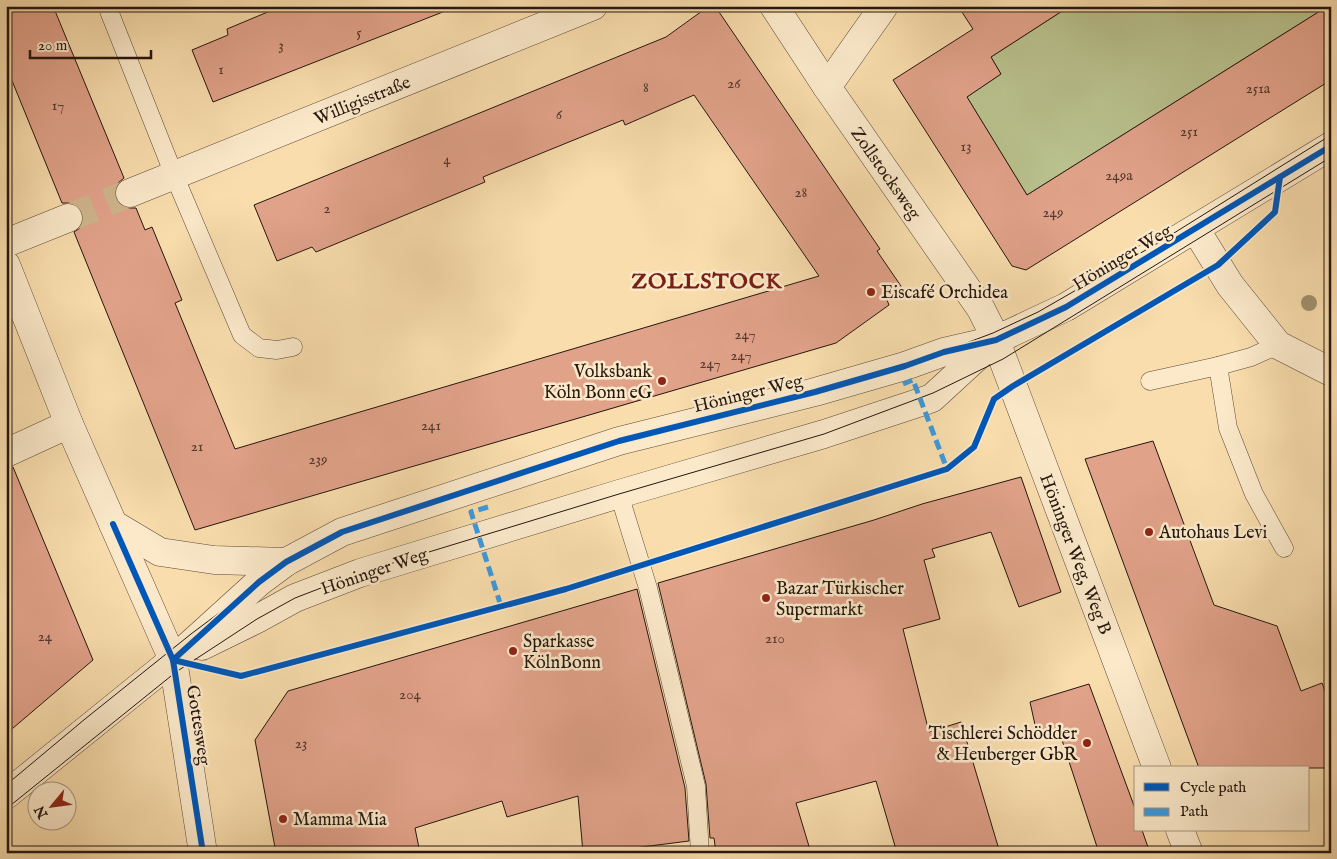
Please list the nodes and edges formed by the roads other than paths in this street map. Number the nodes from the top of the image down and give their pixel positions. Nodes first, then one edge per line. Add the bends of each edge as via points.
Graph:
1 (110, 6) edge
2 (593, 6) edge
3 (774, 6) edge
4 (884, 6) edge
5 (827, 87) junction
6 (1331, 146) edge
7 (174, 175) junction
8 (130, 193) tunnel mouth
9 (68, 218) tunnel mouth
10 (1196, 230) junction
11 (6, 243) edge
12 (6, 265) edge
13 (996, 340) junction
14 (1278, 345) junction
15 (292, 347) dead end
16 (1218, 366) junction
17 (1331, 372) edge
18 (1150, 381) dead end
19 (69, 424) junction
20 (6, 453) edge
21 (619, 494) junction
22 (114, 524) junction
23 (1284, 548) dead end
24 (286, 562) junction
25 (174, 660) junction
26 (1156, 766) edge
27 (6, 795) edge
28 (1181, 832) edge
29 (202, 853) edge
30 (700, 853) edge
31 (1189, 853) edge

1 - 7 lane
2 - 7 street, Willigisstraße
3 - 5 street, Zollstocksweg
4 - 5 street
5 - 13 street, Zollstocksweg via 977,302
6 - 10 street, Höninger Weg
7 - 8 street, Willigisstraße
7 - 15 lane via 242,335 259,348 277,350
9 - 11 street
10 - 13 street, Höninger Weg via 1066,308
10 - 14 street via 1230,285
12 - 19 street, Gottesweg
13 - 21 street, Höninger Weg via 932,398 824,434
13 - 24 street, Höninger Weg via 944,352 815,392 618,441 342,532
13 - 26 street, Höninger Weg, Weg B
14 - 16 lane
14 - 17 street
16 - 18 lane
16 - 23 lane via 1228,428 1254,494
19 - 20 street
19 - 22 street, Gottesweg
21 - 25 street, Höninger Weg via 360,573 295,598
21 - 30 lane via 648,588 696,786
22 - 24 street via 160,552 214,560
22 - 25 street, Gottesweg
24 - 25 street, Höninger Weg via 259,582
25 - 27 street, Höninger Weg
25 - 29 street, Gottesweg
28 - 31 street

